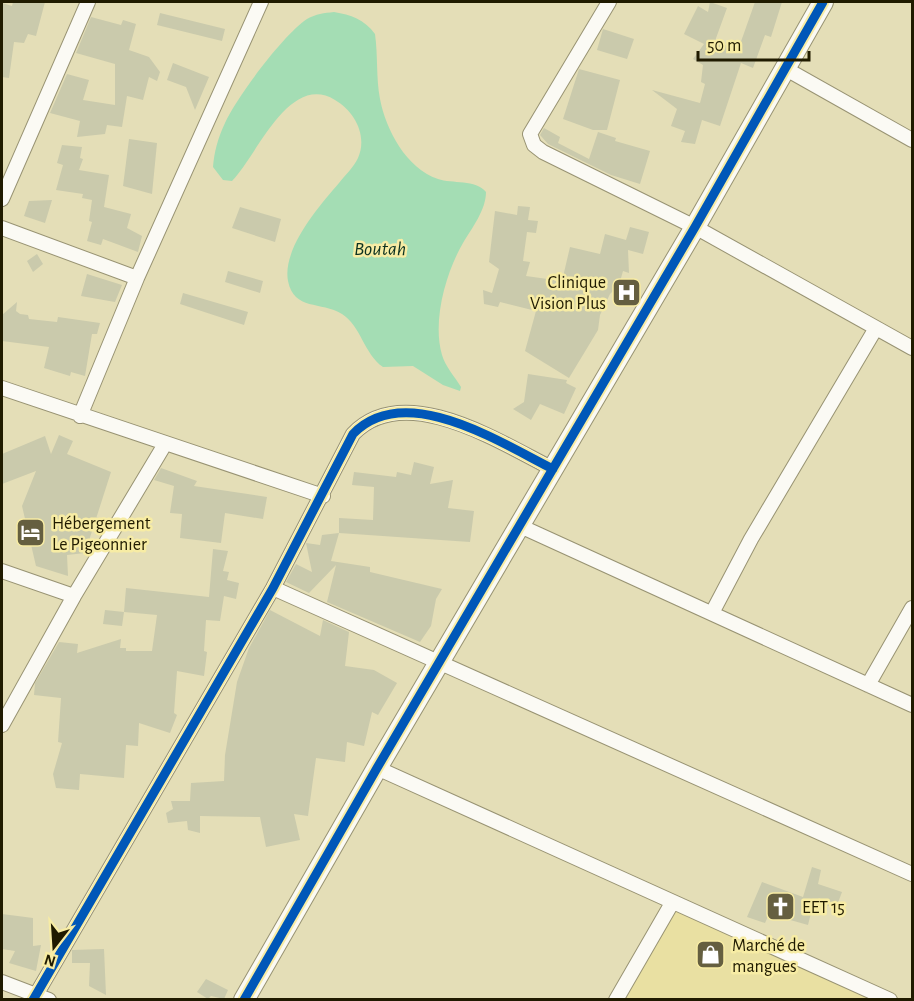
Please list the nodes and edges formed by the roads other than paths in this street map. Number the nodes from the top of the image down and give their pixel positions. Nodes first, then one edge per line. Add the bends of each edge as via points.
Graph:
1 (88, 2) edge
2 (261, 2) edge
3 (609, 2) edge
4 (823, 2) edge
5 (786, 69) junction
6 (912, 140) edge
7 (2, 199) edge
8 (695, 227) junction
9 (2, 228) edge
10 (136, 278) junction
11 (876, 328) junction
12 (912, 348) edge
13 (2, 388) edge
14 (80, 416) junction
15 (165, 444) junction
16 (553, 469) junction
17 (323, 496) junction
18 (520, 526) junction
19 (2, 571) edge
20 (273, 588) junction
21 (74, 596) junction
22 (912, 608) edge
23 (712, 613) junction
24 (438, 663) junction
25 (868, 685) junction
26 (912, 705) edge
27 (2, 723) edge
28 (377, 768) junction
29 (912, 874) edge
30 (672, 903) junction
31 (2, 982) edge
32 (39, 998) edge
33 (244, 999) edge
34 (616, 999) edge
35 (890, 999) edge

1 - 7 street
2 - 10 street
3 - 8 street via 531,134 532,143
4 - 5 street
5 - 6 street
5 - 8 street
8 - 11 street
8 - 16 street
9 - 10 street
10 - 14 street
11 - 12 street
11 - 23 street via 751,539
13 - 14 street
14 - 15 street
15 - 17 street
15 - 21 street
16 - 17 street via 474,429 421,414 398,414 364,422 353,434
16 - 18 street
17 - 20 street
18 - 23 street
18 - 24 street
19 - 21 street
20 - 24 street
20 - 32 street
21 - 27 street
22 - 25 street
23 - 25 street
24 - 28 street
24 - 29 street
25 - 26 street
28 - 30 street
28 - 33 street
30 - 34 street
30 - 35 street
31 - 32 street

